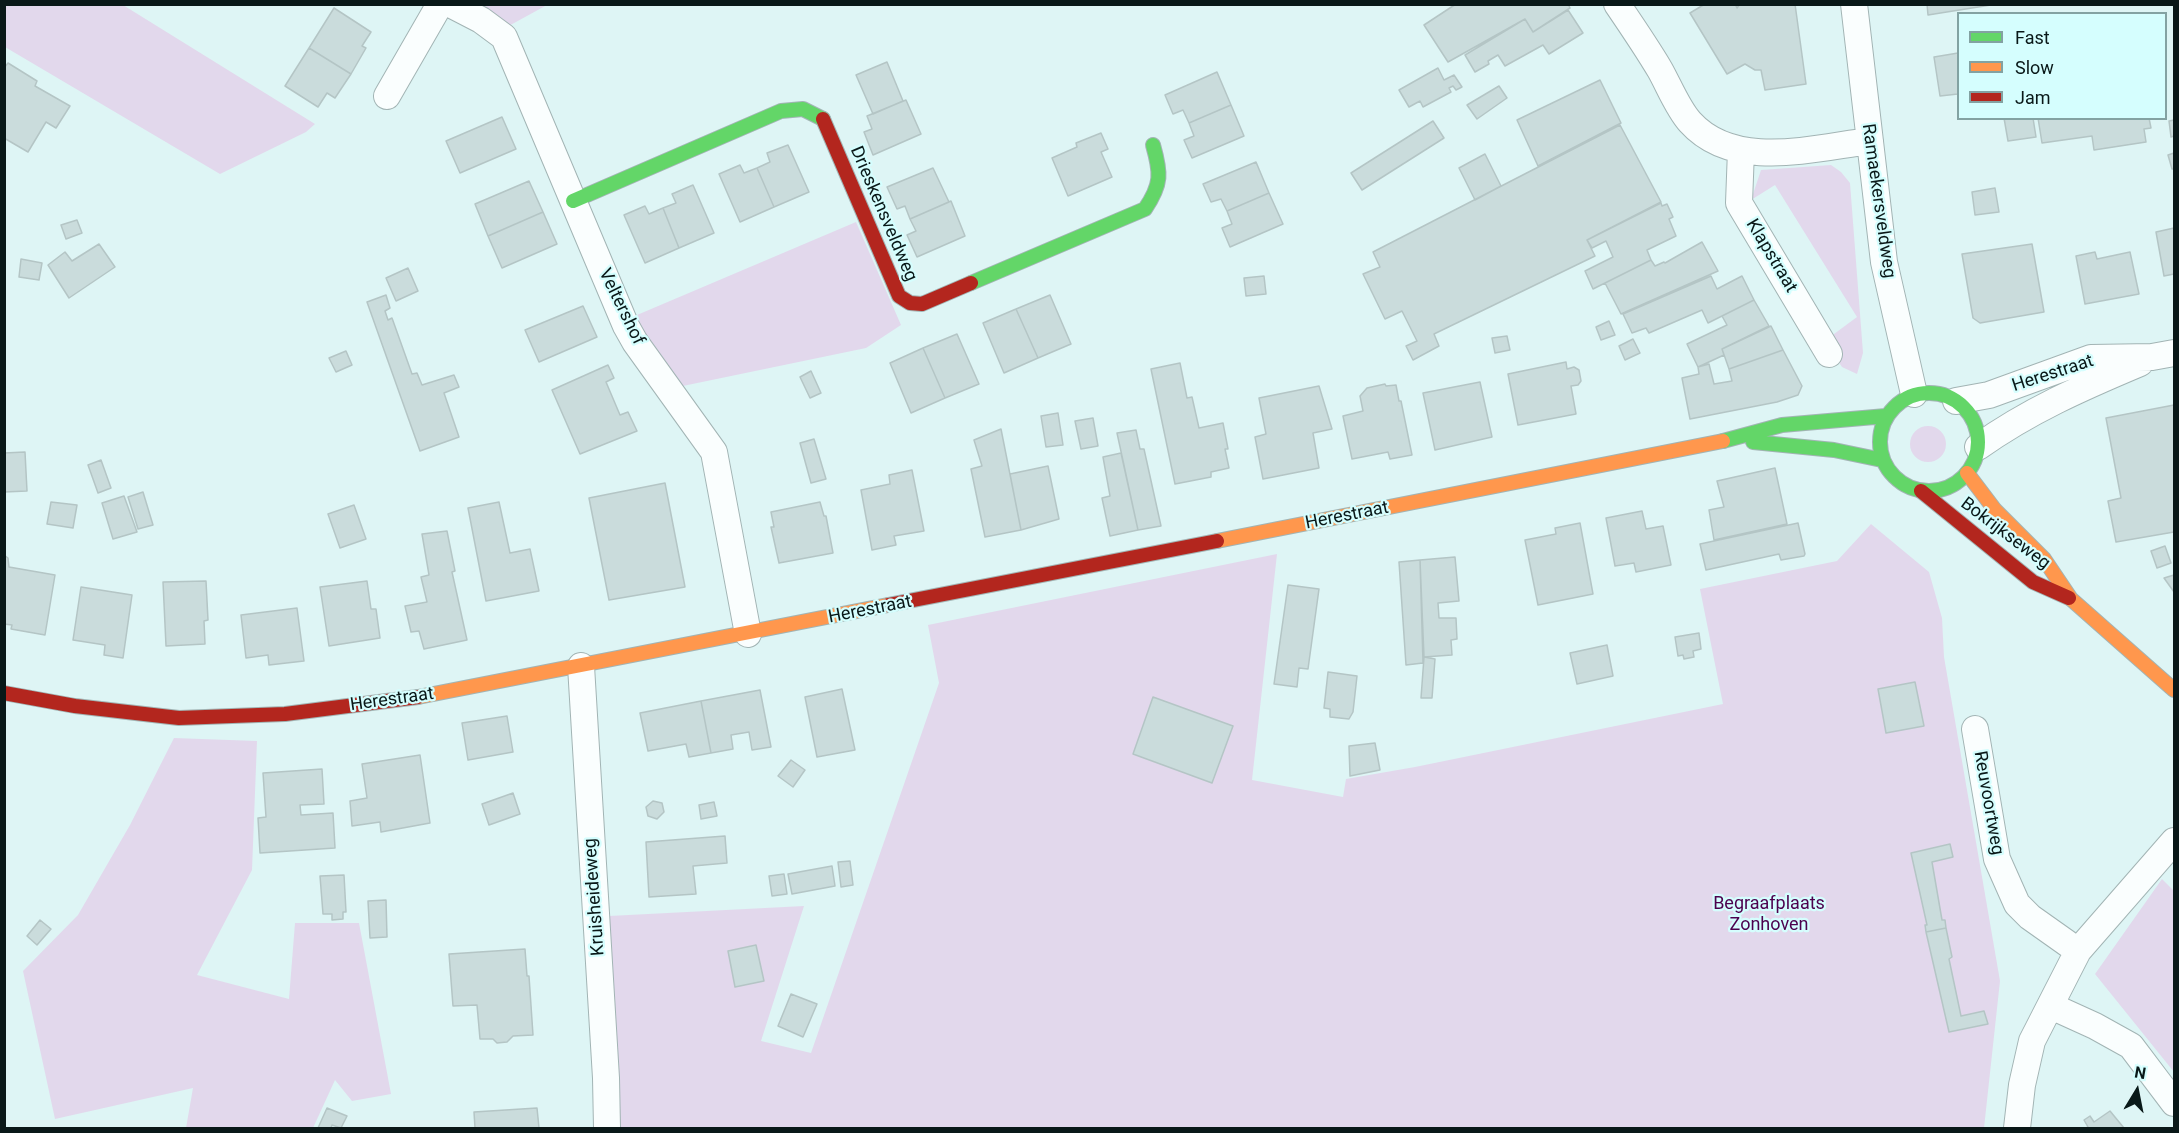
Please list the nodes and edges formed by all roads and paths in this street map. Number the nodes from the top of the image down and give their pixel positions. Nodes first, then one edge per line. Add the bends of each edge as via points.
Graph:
1 (440, 4) edge
2 (450, 4) edge
3 (1617, 4) edge
4 (1854, 4) edge
5 (387, 96) dead end
6 (1870, 141) junction
7 (1153, 145) dead end
8 (1741, 150) junction
9 (573, 201) junction
10 (1829, 354) dead end
11 (2163, 355) edge
12 (1914, 394) junction
13 (1956, 401) junction
14 (1886, 416) junction
15 (1730, 440) junction
16 (1978, 447) junction
17 (1882, 460) junction
18 (1967, 473) junction
19 (1921, 491) junction
20 (2071, 598) junction
21 (748, 634) junction
22 (581, 666) junction
23 (2175, 690) edge
24 (4, 693) edge
25 (1975, 729) dead end
26 (2175, 841) edge
27 (2078, 951) junction
28 (2051, 1005) junction
29 (2175, 1103) edge
30 (607, 1128) edge
31 (2017, 1128) edge

1 - 5 street
2 - 9 street, Veltershof via 504,37
3 - 8 street via 1689,121 1711,140
4 - 6 street, Ramaekersveldweg
6 - 8 street via 1776,153
6 - 12 street, Ramaekersveldweg via 1884,262
7 - 9 street, Drieskensveldweg via 1161,172 1156,193 1145,209 922,304 899,296 823,119 803,108 781,111
8 - 10 street, Klapstraat via 1739,203
9 - 21 street, Veltershof via 631,334 714,452
11 - 13 street, Herestraat via 2091,358 1997,392
11 - 16 street, Herestraat via 2057,399
12 - 13 street via 1943,394
12 - 14 street
13 - 16 street via 1974,420
14 - 15 street, Herestraat via 1782,425
14 - 17 street via 1880,430
15 - 17 street, Herestraat via 1835,450
15 - 21 street, Herestraat
16 - 18 street
17 - 19 street via 1905,486
18 - 19 street via 1938,491
18 - 20 street, Bokrijkseweg via 1995,510 2044,559
19 - 20 street, Bokrijkseweg via 2033,582
20 - 23 street, Bokrijkseweg
21 - 22 street, Herestraat
22 - 24 street, Herestraat via 403,700 285,714 179,718
22 - 30 street, Kruisheideweg
25 - 27 street, Reuvoortweg via 1997,859 2017,904
26 - 27 street
27 - 28 street
28 - 29 street via 2131,1046
28 - 31 street via 2032,1041

